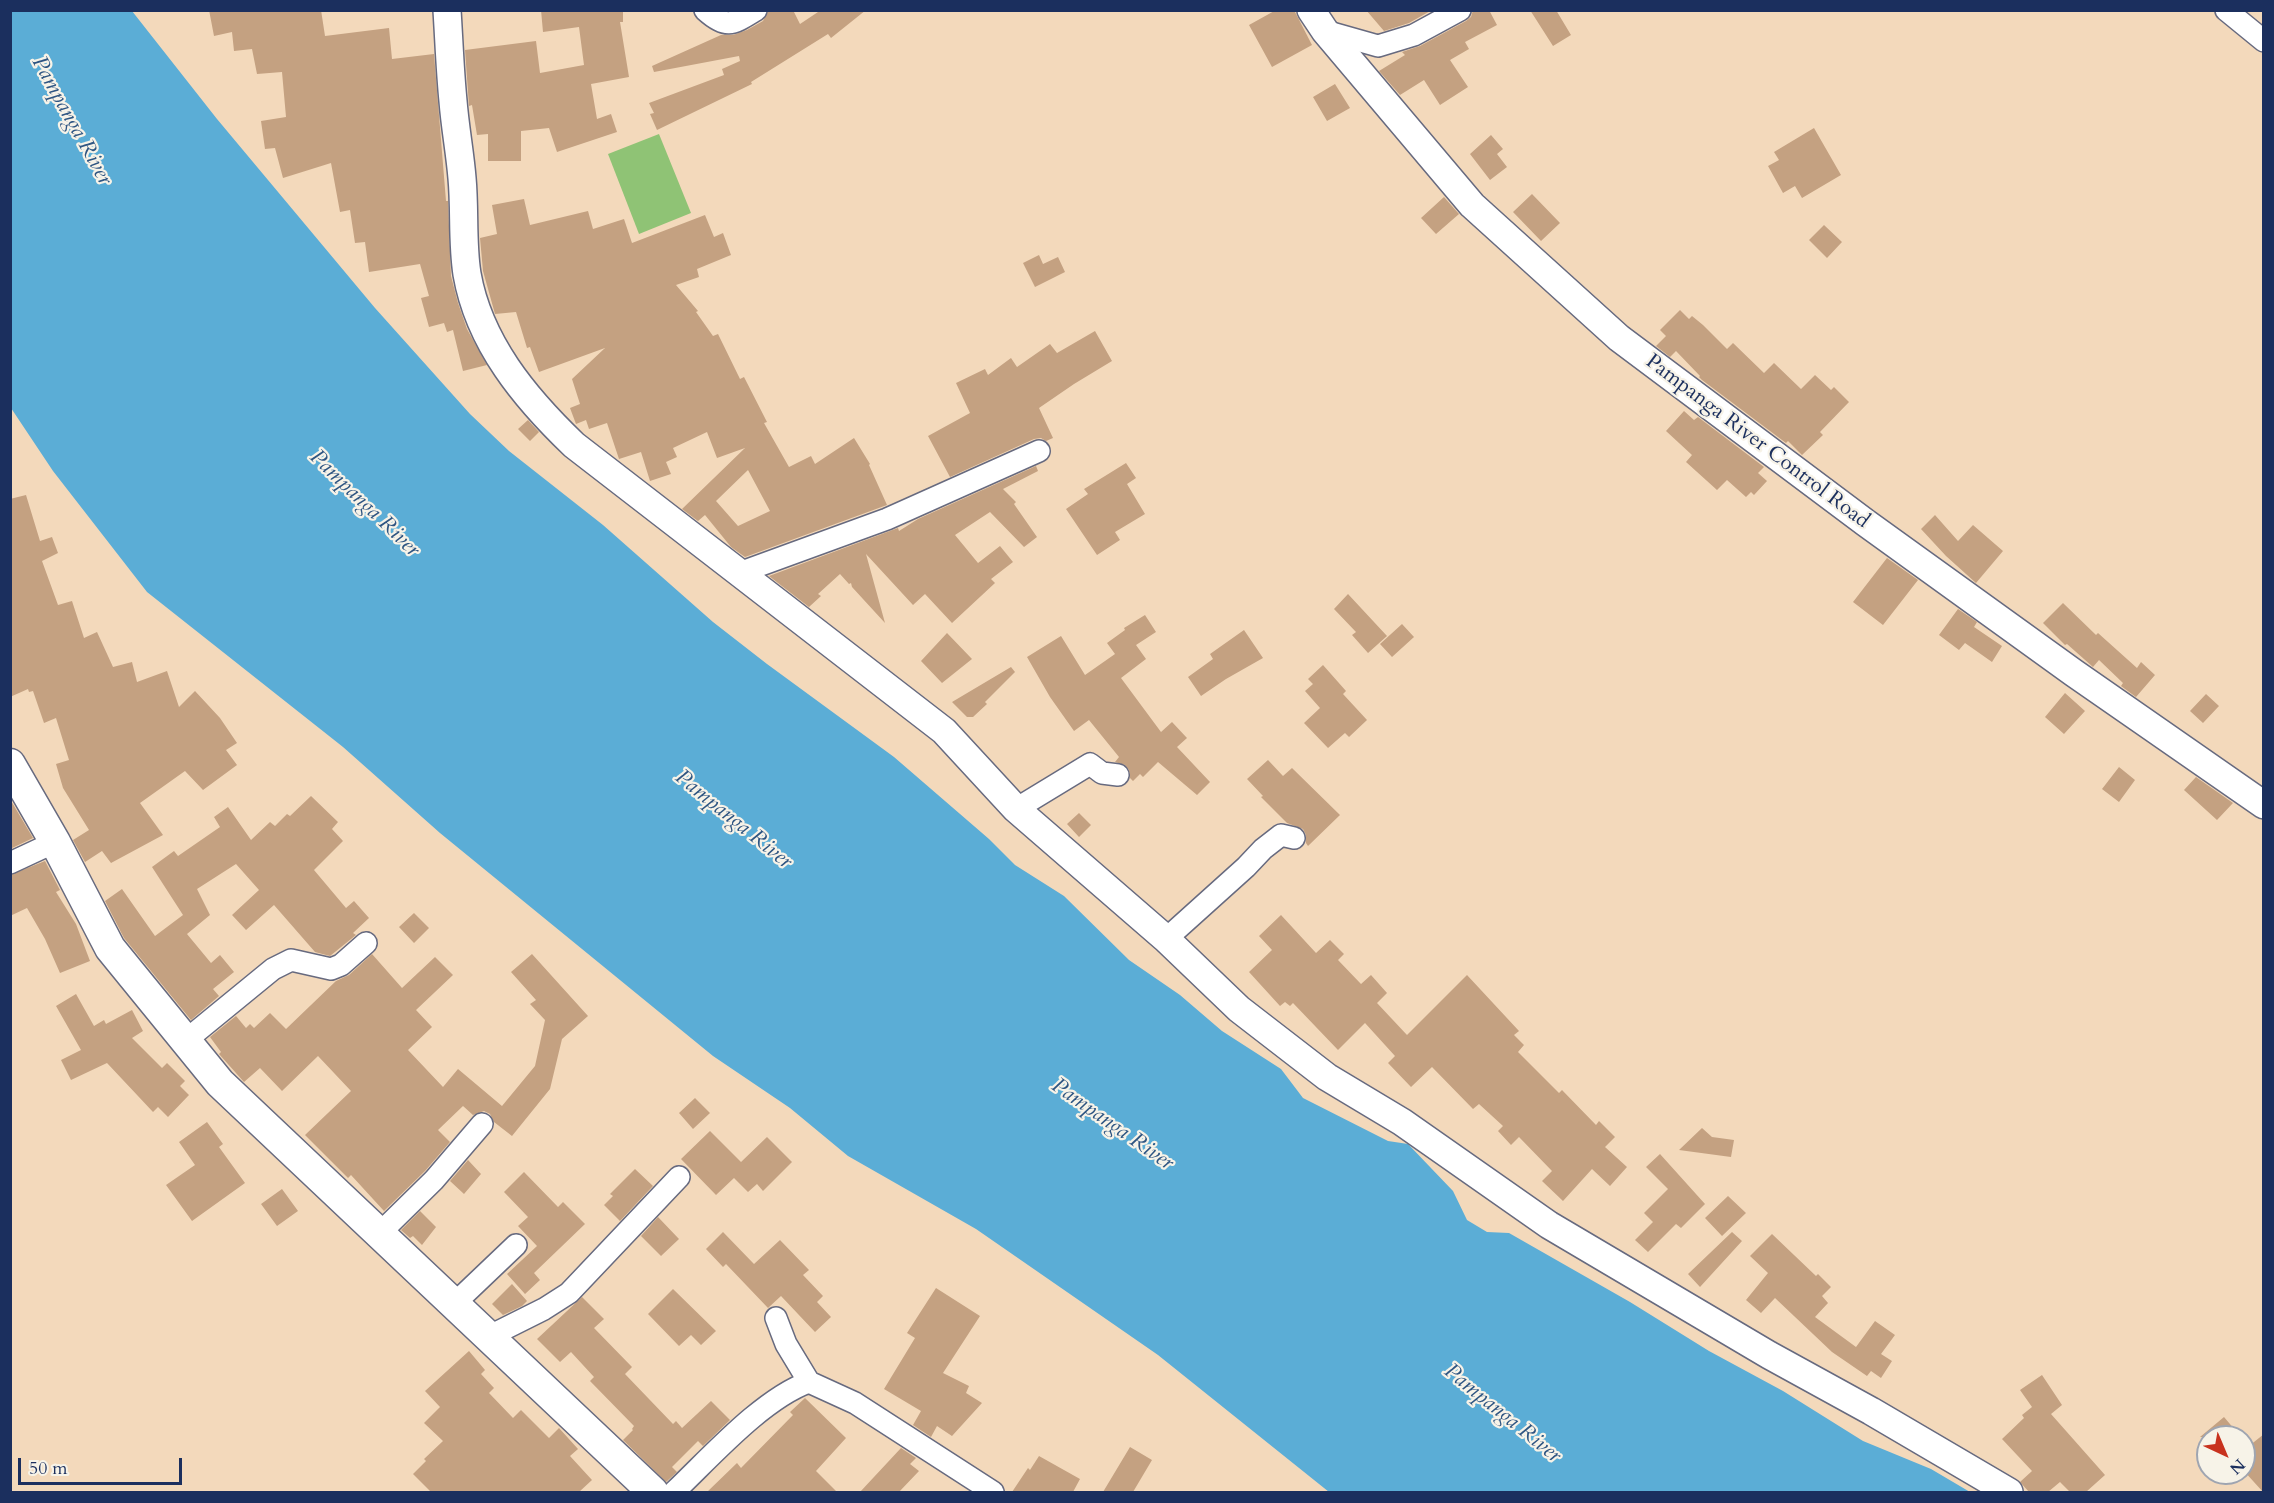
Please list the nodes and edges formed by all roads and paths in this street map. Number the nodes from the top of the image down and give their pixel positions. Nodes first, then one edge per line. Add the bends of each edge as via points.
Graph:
1 (447, 10) edge
2 (705, 10) edge
3 (756, 10) edge
4 (1460, 10) edge
5 (2226, 10) edge
6 (1318, 21) edge
7 (2264, 41) edge
8 (1038, 451) dead end
9 (739, 573) junction
10 (10, 764) edge
11 (1118, 775) dead end
12 (2258, 798) edge
13 (1016, 808) junction
14 (1294, 838) dead end
15 (55, 842) junction
16 (10, 863) edge
17 (1166, 939) junction
18 (366, 943) dead end
19 (185, 1041) junction
20 (482, 1124) dead end
21 (679, 1177) dead end
22 (379, 1234) junction
23 (516, 1245) dead end
24 (453, 1305) junction
25 (776, 1318) dead end
26 (488, 1337) junction
27 (809, 1382) junction
28 (653, 1492) edge
29 (674, 1492) edge
30 (993, 1492) edge
31 (2009, 1492) edge

1 - 9 street via 467,273 491,344 522,390 574,445
2 - 3 street via 718,22 728,23
4 - 6 street via 1414,35 1378,46
5 - 7 street
6 - 12 street, Pampanga River Control Road via 1472,205 1619,338 2074,673
8 - 9 street via 887,519
9 - 13 street via 944,730
10 - 15 main road
11 - 13 street via 1102,773 1090,764
13 - 17 street
14 - 17 street via 1281,836 1263,849
15 - 16 street
15 - 19 main road via 110,948
17 - 31 street via 1239,1009 1327,1077 1402,1122 1549,1225
18 - 19 street via 332,969 287,960
19 - 22 main road via 220,1083
20 - 22 street via 435,1180
21 - 26 street via 570,1293
22 - 24 main road
23 - 24 street
24 - 26 main road
25 - 27 street via 786,1344
26 - 28 main road
27 - 29 street via 792,1388 761,1410
27 - 30 street via 855,1403

